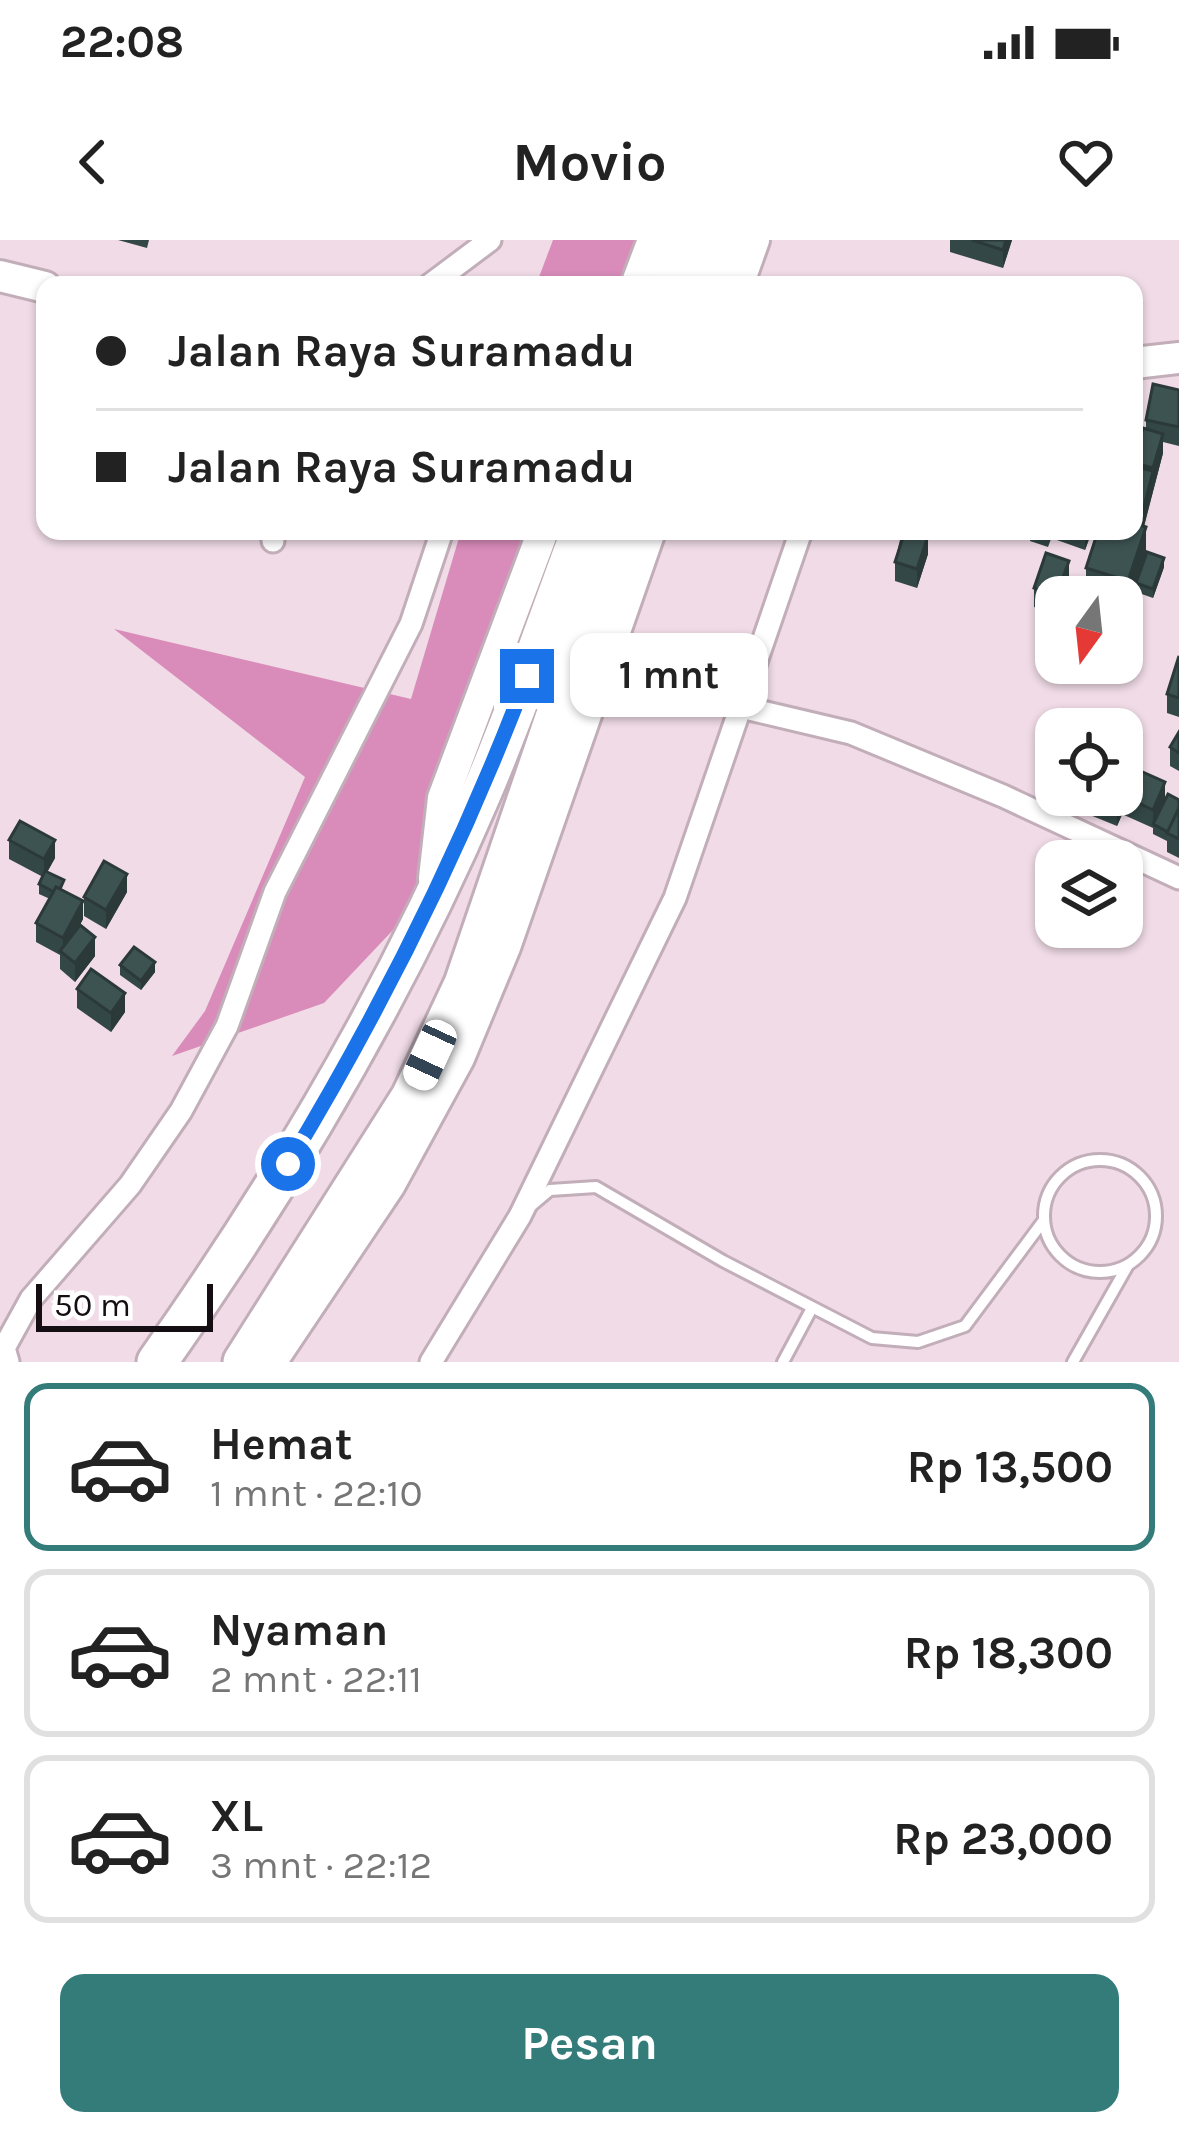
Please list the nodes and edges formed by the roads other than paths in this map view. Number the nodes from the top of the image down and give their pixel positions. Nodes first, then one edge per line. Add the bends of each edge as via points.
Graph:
1 (490, 240) edge
2 (653, 240) edge
3 (688, 240) edge
4 (722, 240) edge
5 (754, 240) edge
6 (0, 276) edge
7 (442, 276) edge
8 (639, 276) edge
9 (675, 276) edge
10 (709, 276) edge
11 (741, 276) edge
12 (36, 285) edge
13 (1179, 358) edge
14 (1143, 362) edge
15 (439, 540) edge
16 (541, 540) edge
17 (578, 540) edge
18 (616, 540) edge
19 (647, 540) edge
20 (798, 540) edge
21 (741, 707) junction
22 (1179, 878) edge
23 (431, 902) junction
24 (389, 984) junction
25 (450, 1013) junction
26 (520, 1216) junction
27 (1044, 1220) junction
28 (1128, 1265) junction
29 (812, 1307) junction
30 (8, 1362) edge
31 (158, 1362) edge
32 (243, 1362) edge
33 (271, 1362) edge
34 (431, 1362) edge
35 (783, 1362) edge
36 (1073, 1362) edge

1 - 7 street
2 - 8 main road
3 - 9 highway
4 - 10 highway
5 - 11 main road
6 - 12 main road
13 - 14 main road
15 - 30 street via 411,624 275,892 227,1025 130,1185 31,1299 4,1348
16 - 23 main road via 443,798
17 - 23 highway
18 - 25 highway
19 - 33 main road via 459,1058 379,1202
20 - 21 street
21 - 22 street via 851,733
21 - 26 street via 675,898
23 - 24 highway
24 - 25 highway
24 - 31 highway via 266,1202
25 - 32 highway via 410,1097
26 - 29 lane via 550,1190 596,1187
26 - 34 street
27 - 28 lane via 1053,1246 1074,1265 1101,1272
27 - 28 lane via 1049,1190 1069,1168 1098,1159 1128,1166 1149,1186 1157,1215 1150,1245
27 - 29 lane via 965,1326 918,1342 872,1338
28 - 36 lane
29 - 35 lane

